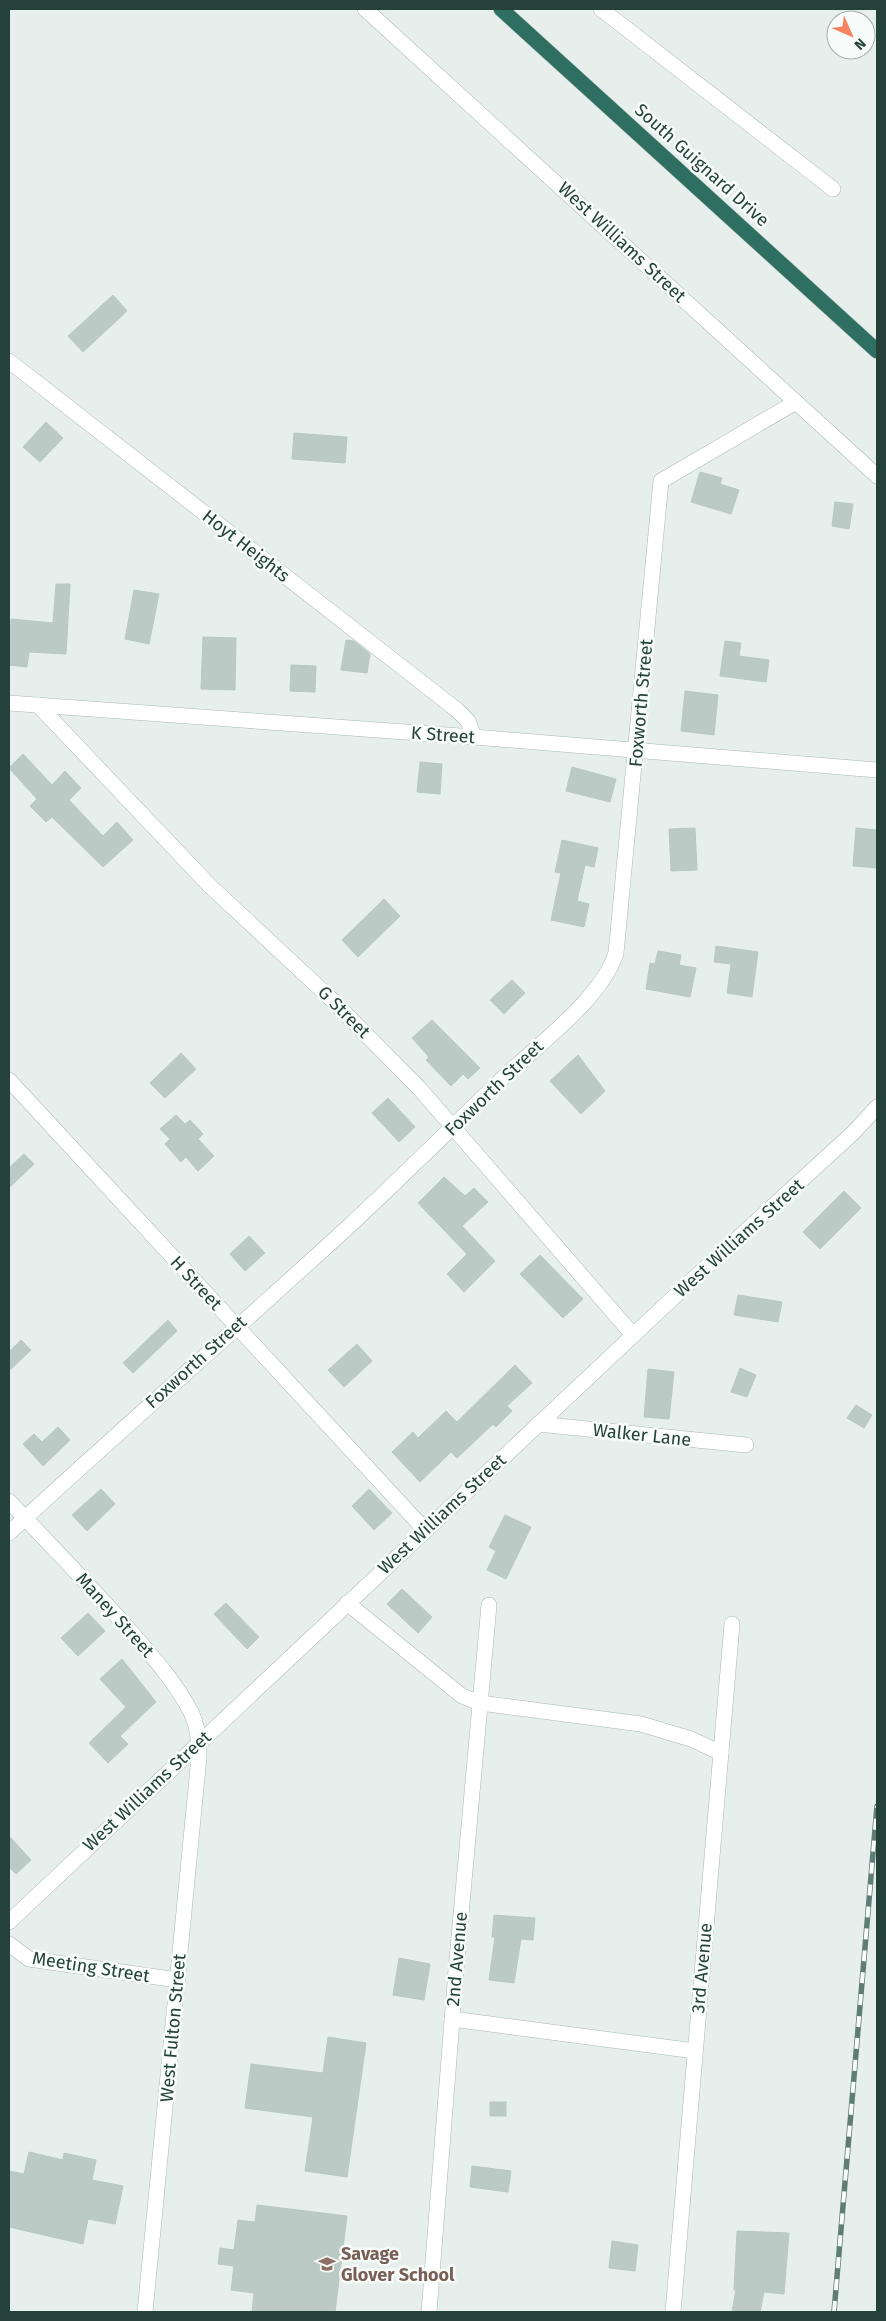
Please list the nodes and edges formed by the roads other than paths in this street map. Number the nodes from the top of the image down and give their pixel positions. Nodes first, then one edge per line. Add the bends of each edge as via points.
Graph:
1 (366, 9) edge
2 (502, 9) edge
3 (601, 9) edge
4 (833, 189) dead end
5 (877, 351) edge
6 (9, 361) edge
7 (796, 402) junction
8 (877, 476) edge
9 (9, 703) edge
10 (38, 705) junction
11 (474, 737) junction
12 (636, 751) junction
13 (877, 770) edge
14 (9, 1080) edge
15 (877, 1107) edge
16 (452, 1127) junction
17 (236, 1326) junction
18 (633, 1335) junction
19 (538, 1424) junction
20 (746, 1445) dead end
21 (9, 1501) edge
22 (25, 1518) junction
23 (425, 1530) junction
24 (9, 1533) edge
25 (347, 1603) junction
26 (489, 1606) dead end
27 (732, 1624) dead end
28 (480, 1703) junction
29 (199, 1743) junction
30 (721, 1753) junction
31 (9, 1922) edge
32 (9, 1944) edge
33 (178, 1980) junction
34 (452, 2019) junction
35 (695, 2051) junction
36 (145, 2312) edge
37 (429, 2312) edge
38 (673, 2312) edge

1 - 7 street, West Williams Street
2 - 5 highway, South Guignard Drive
3 - 4 street
6 - 11 street, Hoyt Heights via 457,710 468,721
7 - 8 street, West Williams Street
7 - 12 street, Foxworth Street via 661,481
9 - 10 street, K Street
10 - 11 street, K Street
10 - 16 street, G Street via 210,886 327,995 419,1088
11 - 12 street, K Street
12 - 13 street, K Street
12 - 16 street, Foxworth Street via 616,953 612,966 570,1016
14 - 17 street, H Street
15 - 18 street, West Williams Street via 853,1133
16 - 17 street, Foxworth Street via 348,1227
16 - 18 street, G Street
17 - 22 street, Foxworth Street
17 - 23 street, H Street
18 - 19 street, West Williams Street
19 - 20 street, Walker Lane
19 - 23 street, West Williams Street
21 - 22 street, Maney Street
22 - 24 street, Foxworth Street
22 - 29 street, Maney Street via 108,1606 172,1681 191,1713
23 - 25 street, West Williams Street
25 - 28 street via 462,1696
25 - 29 street, West Williams Street
26 - 28 street, 2nd Avenue
27 - 30 street, 3rd Avenue
28 - 30 street via 641,1724 691,1739
28 - 34 street, 2nd Avenue
29 - 31 street, West Williams Street
29 - 33 street, West Fulton Street
30 - 35 street, 3rd Avenue
32 - 33 street, Meeting Street via 29,1959
33 - 36 street, West Fulton Street
34 - 35 street
34 - 37 street, 2nd Avenue
35 - 38 street, 3rd Avenue

